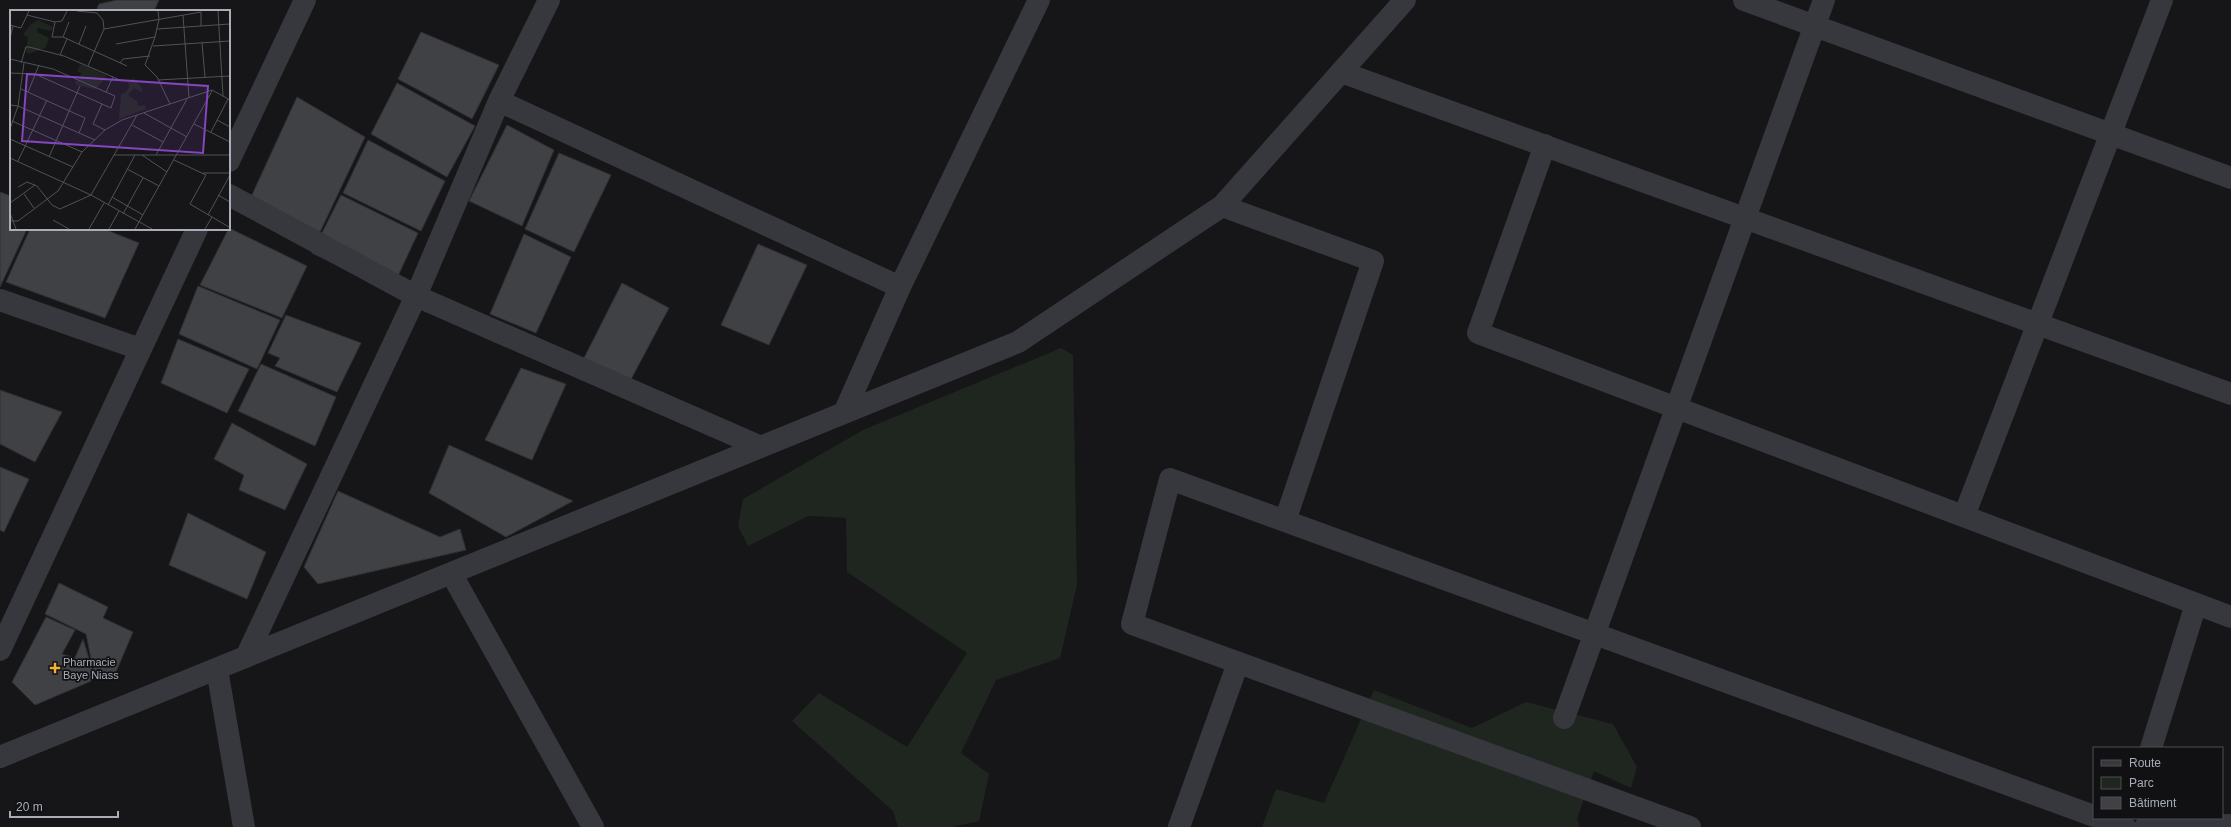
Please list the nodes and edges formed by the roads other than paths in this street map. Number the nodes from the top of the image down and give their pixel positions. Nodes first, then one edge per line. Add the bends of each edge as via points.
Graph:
1 (305, 0) edge
2 (549, 0) edge
3 (1039, 0) edge
4 (1405, 0) edge
5 (1744, 0) edge
6 (1824, 0) edge
7 (2162, 0) edge
8 (1815, 26) junction
9 (1341, 72) junction
10 (498, 102) junction
11 (2110, 135) junction
12 (1545, 145) junction
13 (230, 159) edge
14 (2231, 178) edge
15 (230, 196) edge
16 (1222, 206) junction
17 (1746, 218) junction
18 (197, 230) edge
19 (900, 287) junction
20 (416, 296) junction
21 (0, 300) edge
22 (2037, 325) junction
23 (140, 349) junction
24 (2231, 394) edge
25 (1677, 408) junction
26 (844, 413) junction
27 (761, 447) junction
28 (1964, 516) junction
29 (1285, 521) junction
30 (452, 573) junction
31 (2196, 604) junction
32 (2231, 617) edge
33 (1595, 634) junction
34 (0, 650) edge
35 (246, 657) junction
36 (1238, 663) junction
37 (217, 669) junction
38 (1564, 718) dead end
39 (2151, 747) edge
40 (0, 757) edge
41 (2093, 816) edge
42 (2103, 819) edge
43 (2231, 825) edge
44 (244, 827) edge
45 (593, 827) edge
46 (1179, 827) edge
47 (1690, 827) edge
48 (2126, 827) edge
49 (2145, 827) edge

1 - 13 street
2 - 10 street
3 - 19 street
4 - 9 street
5 - 8 street
6 - 8 street
7 - 11 street
8 - 11 street
8 - 17 street
9 - 12 street
9 - 16 street
10 - 19 street
10 - 20 street
11 - 14 street
11 - 22 street
12 - 17 street
12 - 25 street via 1478,333
15 - 20 street
16 - 26 street via 1018,342
16 - 29 street via 1373,261
17 - 22 street
17 - 25 street
18 - 23 street
19 - 26 street
20 - 27 street
20 - 35 street
21 - 23 street
22 - 24 street
22 - 28 street
23 - 34 street
25 - 28 street
25 - 33 street
26 - 27 street
27 - 30 street
28 - 31 street
29 - 33 street
29 - 36 street via 1170,479 1132,624
30 - 35 street
30 - 45 street
31 - 32 street
31 - 39 street
33 - 38 street
33 - 41 street
35 - 37 street
36 - 46 street
36 - 47 street
37 - 40 street
37 - 44 street
42 - 48 street
43 - 49 street

